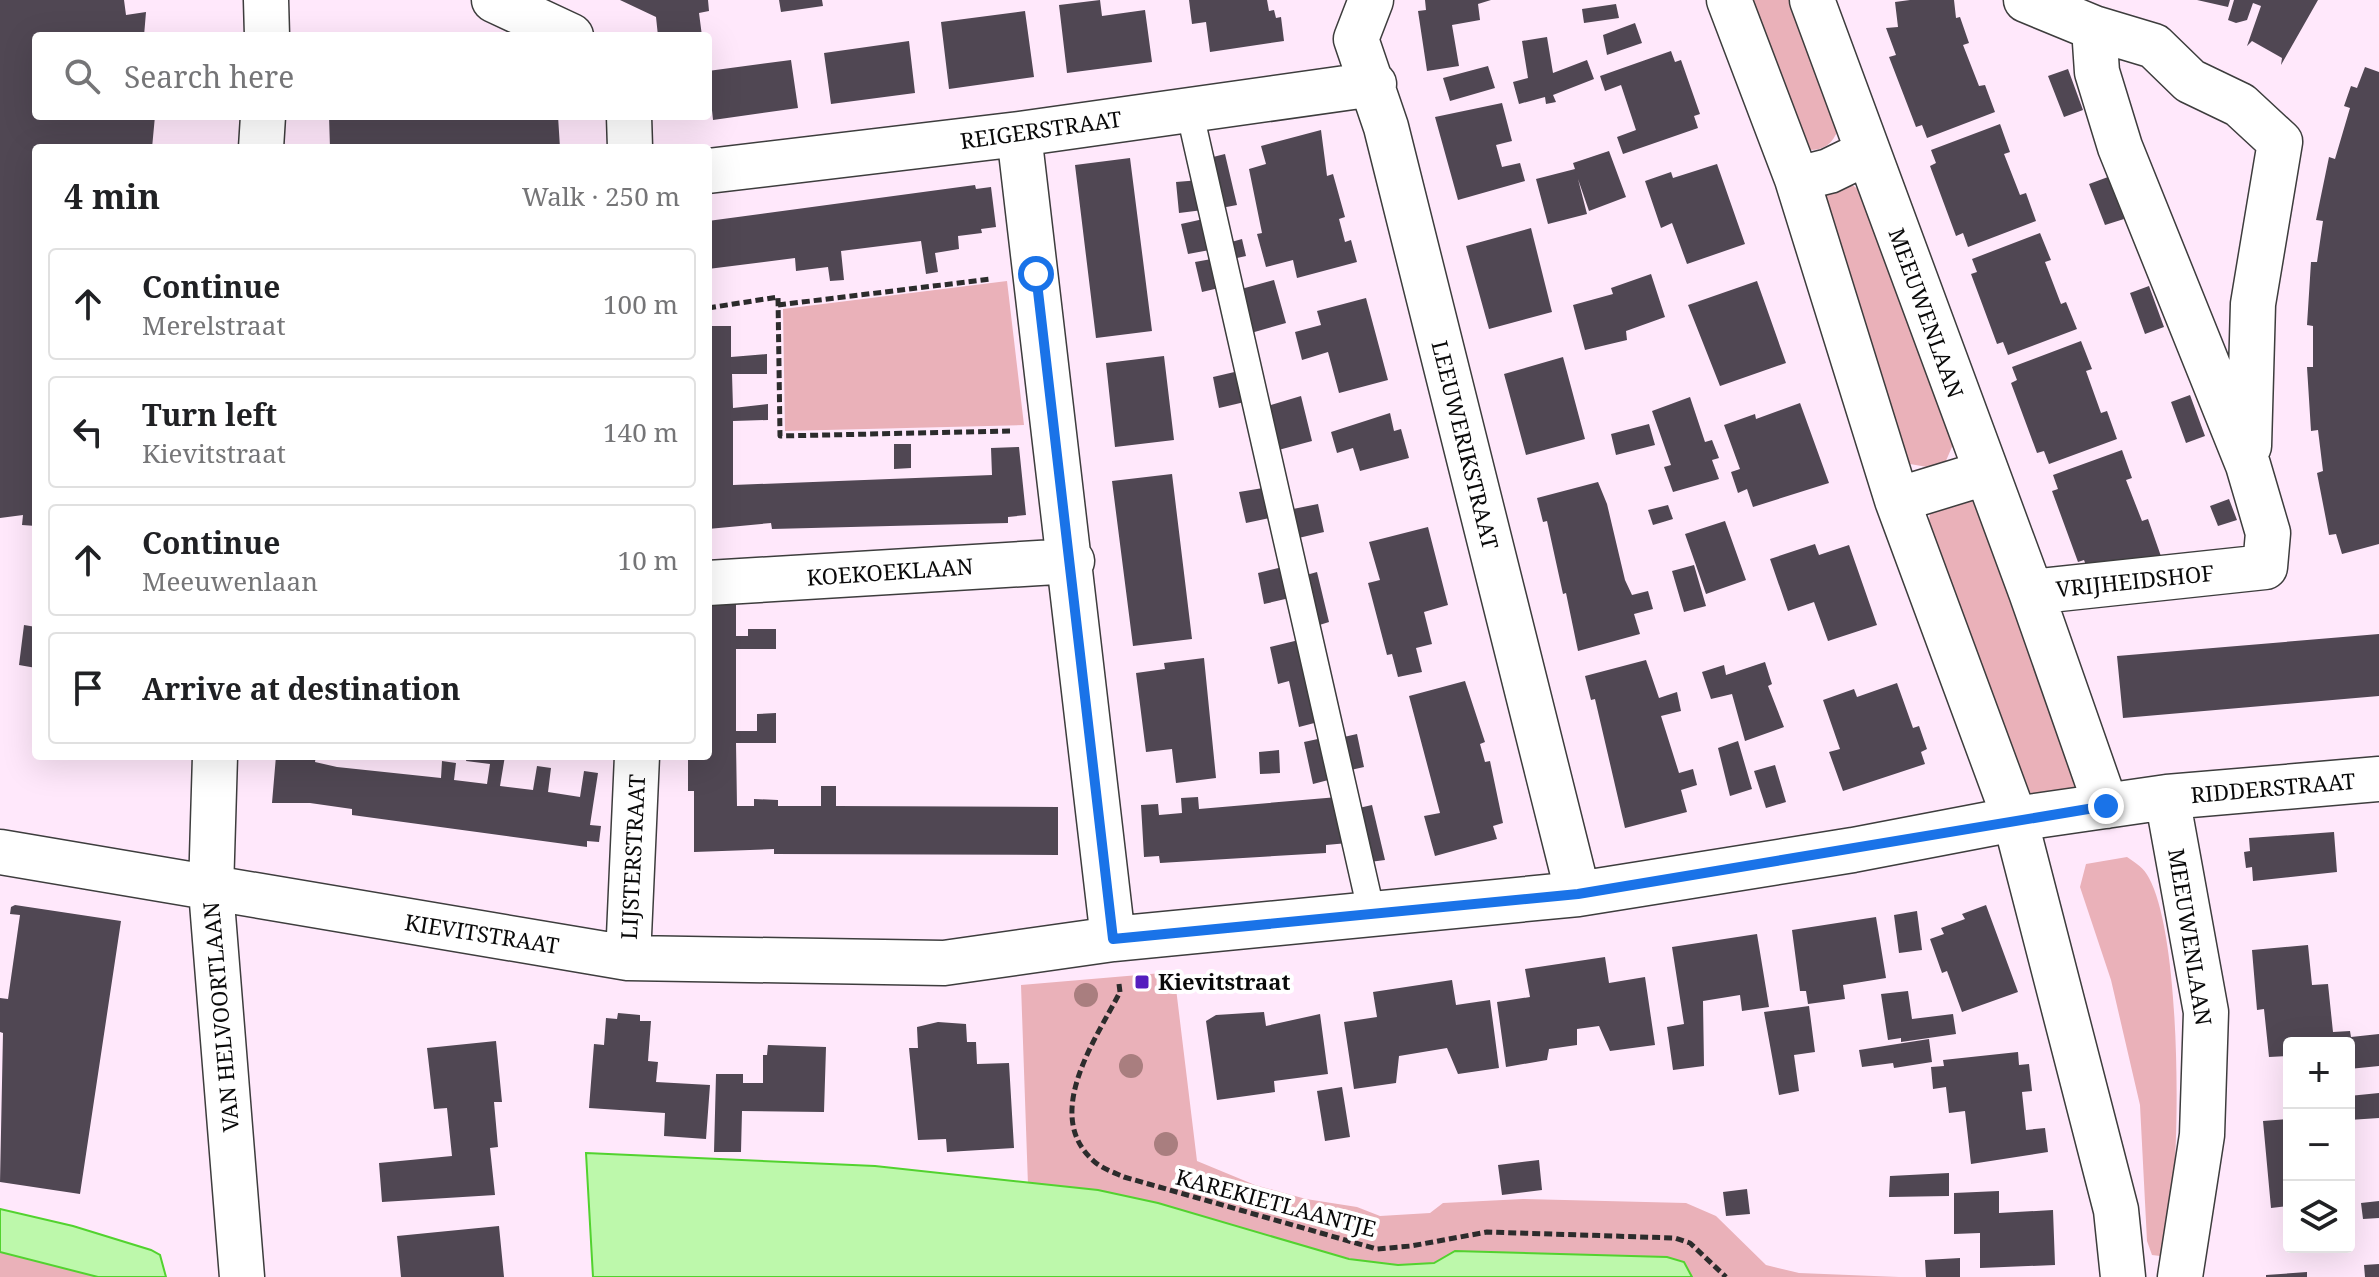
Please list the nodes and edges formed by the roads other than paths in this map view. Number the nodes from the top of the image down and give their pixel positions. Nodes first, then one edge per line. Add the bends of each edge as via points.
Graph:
1 (266, 0) edge
2 (494, 0) edge
3 (1371, 0) edge
4 (1729, 0) edge
5 (1812, 0) edge
6 (2026, 0) edge
7 (2094, 28) junction
8 (267, 32) edge
9 (562, 32) edge
10 (1374, 84) junction
11 (1189, 109) junction
12 (263, 120) edge
13 (629, 120) edge
14 (1019, 134) junction
15 (261, 144) edge
16 (630, 144) edge
17 (1868, 152) junction
18 (712, 171) edge
19 (1797, 179) junction
20 (2248, 465) junction
21 (1985, 473) junction
22 (1897, 500) junction
23 (1072, 561) junction
24 (712, 583) edge
25 (2031, 592) junction
26 (215, 760) edge
27 (637, 760) edge
28 (2379, 779) edge
29 (2167, 797) junction
30 (2106, 806) junction
31 (2015, 819) junction
32 (0, 852) edge
33 (211, 890) junction
34 (1578, 894) junction
35 (1372, 915) junction
36 (1113, 939) junction
37 (628, 958) junction
38 (242, 1277) edge
39 (2123, 1277) edge
40 (2180, 1277) edge

1 - 8 street
2 - 9 street
3 - 10 street, LEEUWERIKSTRAAT via 1356,39
4 - 19 street
5 - 17 street, MEEUWENLAAN
6 - 7 street, VRIJHEIDSHOF
7 - 20 street, VRIJHEIDSHOF via 2097,72 2120,147
7 - 20 street, VRIJHEIDSHOF via 2154,46 2190,81 2240,105 2280,142 2253,304
10 - 11 street, REIGERSTRAAT
10 - 34 street, LEEUWERIKSTRAAT
11 - 14 street, REIGERSTRAAT
11 - 35 lane
12 - 15 street
13 - 16 street
14 - 18 street, REIGERSTRAAT
14 - 23 street
17 - 19 street
17 - 21 street, MEEUWENLAAN
19 - 22 street
20 - 25 street, VRIJHEIDSHOF via 2268,533 2265,567
21 - 22 street
21 - 25 street, MEEUWENLAAN
22 - 31 street
23 - 24 street, KOEKOEKLAAN
23 - 36 street
25 - 30 street, VRIJHEIDSHOF
26 - 33 street, VAN HELVOORTLAAN
27 - 37 street, LIJSTERSTRAAT
28 - 29 street, RIDDERSTRAAT
29 - 30 street
29 - 40 street, MEEUWENLAAN via 2206,1012 2202,1135
30 - 31 street
31 - 34 street, KIEVITSTRAAT
31 - 39 street via 2116,1210
32 - 33 street, KIEVITSTRAAT
33 - 37 street, KIEVITSTRAAT
33 - 38 street, VAN HELVOORTLAAN
34 - 35 street, KIEVITSTRAAT
35 - 36 street, KIEVITSTRAAT
36 - 37 street, KIEVITSTRAAT via 944,963

